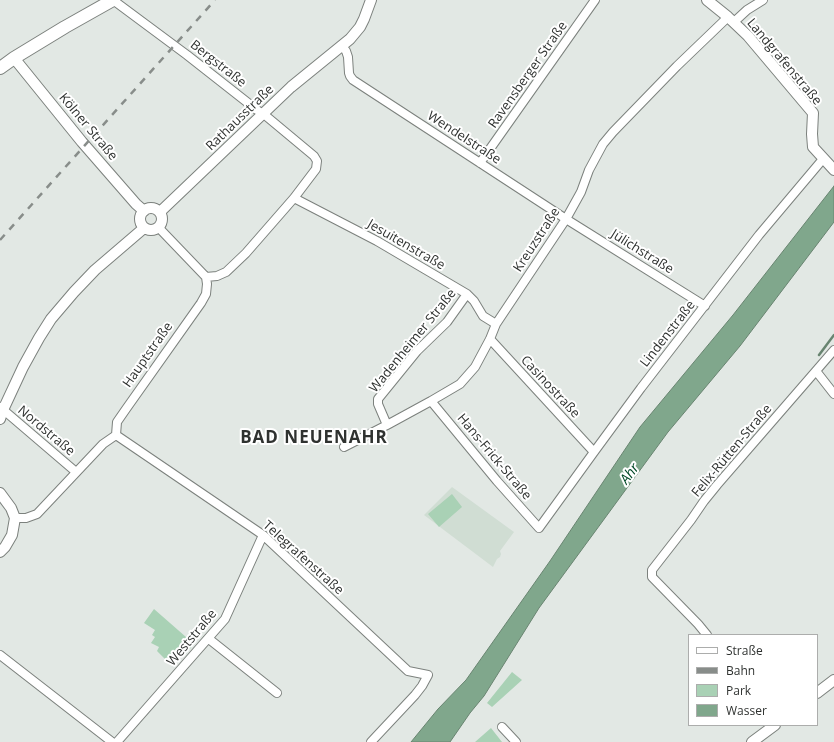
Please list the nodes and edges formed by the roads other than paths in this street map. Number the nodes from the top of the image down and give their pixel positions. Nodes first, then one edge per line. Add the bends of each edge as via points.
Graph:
1 (113, 0) edge
2 (371, 0) edge
3 (595, 0) edge
4 (707, 0) edge
5 (763, 0) edge
6 (731, 19) junction
7 (342, 46) junction
8 (14, 58) junction
9 (0, 68) edge
10 (263, 114) junction
11 (823, 159) junction
12 (480, 164) junction
13 (833, 168) edge
14 (294, 198) junction
15 (144, 211) junction
16 (160, 212) junction
17 (566, 219) junction
18 (144, 228) junction
19 (159, 228) junction
20 (206, 277) junction
21 (467, 294) junction
22 (704, 306) junction
23 (496, 324) junction
24 (490, 339) junction
25 (834, 350) edge
26 (816, 371) junction
27 (834, 394) edge
28 (431, 401) junction
29 (1, 412) edge
30 (387, 425) junction
31 (116, 436) junction
32 (344, 447) dead end
33 (594, 452) junction
34 (76, 472) junction
35 (0, 494) edge
36 (15, 518) junction
37 (539, 528) joint
38 (263, 535) junction
39 (0, 552) edge
40 (706, 634) edge
41 (209, 638) junction
42 (0, 655) edge
43 (834, 680) edge
44 (818, 692) edge
45 (277, 693) dead end
46 (773, 726) edge
47 (502, 727) dead end
48 (112, 742) edge
49 (117, 742) edge
50 (370, 742) edge
51 (516, 742) edge
52 (752, 742) edge

1 - 8 main road
1 - 10 street, Bergstraße
2 - 7 street via 360,27
3 - 12 street, Ravensberger Straße
4 - 6 street, Landgrafenstraße
5 - 6 street, Kreuzstraße
6 - 11 street, Landgrafenstraße via 813,113 813,147
6 - 17 street, Kreuzstraße via 677,66 603,144
7 - 10 street, Rathausstraße
7 - 12 street, Wendelstraße via 348,57 348,70 353,80
8 - 9 main road
8 - 15 street, Kölner Straße via 82,142
10 - 14 street, Bergstraße via 317,161 316,168
10 - 16 street, Rathausstraße
11 - 13 street, Landgrafenstraße
11 - 22 street, Lindenstraße
12 - 17 street, Wendelstraße
14 - 20 street via 226,272
14 - 21 street, Jesuitenstraße via 377,241
15 - 16 street via 154,208
15 - 18 street via 140,220
16 - 19 street via 163,220
17 - 22 street, Jülichstraße
17 - 23 street, Kreuzstraße
18 - 19 street
18 - 29 street via 102,264 59,310 39,338
19 - 20 street
20 - 31 street, Hauptstraße via 206,294 201,303 117,422
21 - 23 street, Jesuitenstraße via 483,316
21 - 30 street, Wadenheimer Straße via 447,322 417,351 378,399
22 - 33 street, Lindenstraße
23 - 24 street, Kreuzstraße
24 - 28 street, Kreuzstraße via 475,366 460,384
24 - 33 street, Casinostraße
25 - 26 street, Felix-Rütten-Straße
26 - 27 street
26 - 40 street, Felix-Rütten-Straße via 717,485 652,570 652,577
28 - 30 street, Kreuzstraße
28 - 37 street, Hans-Frick-Straße
29 - 34 street, Nordstraße
30 - 32 street, Kreuzstraße
31 - 34 street via 103,444
31 - 38 street, Telegrafenstraße
33 - 37 street, Lindenstraße
34 - 36 street via 37,514
35 - 36 street
36 - 39 street via 12,535
38 - 41 street, Weststraße via 225,619
38 - 50 street, Telegrafenstraße via 408,671 428,675 419,691
41 - 45 street
41 - 49 street, Weststraße
42 - 48 street
43 - 44 street
46 - 52 street
47 - 51 street

